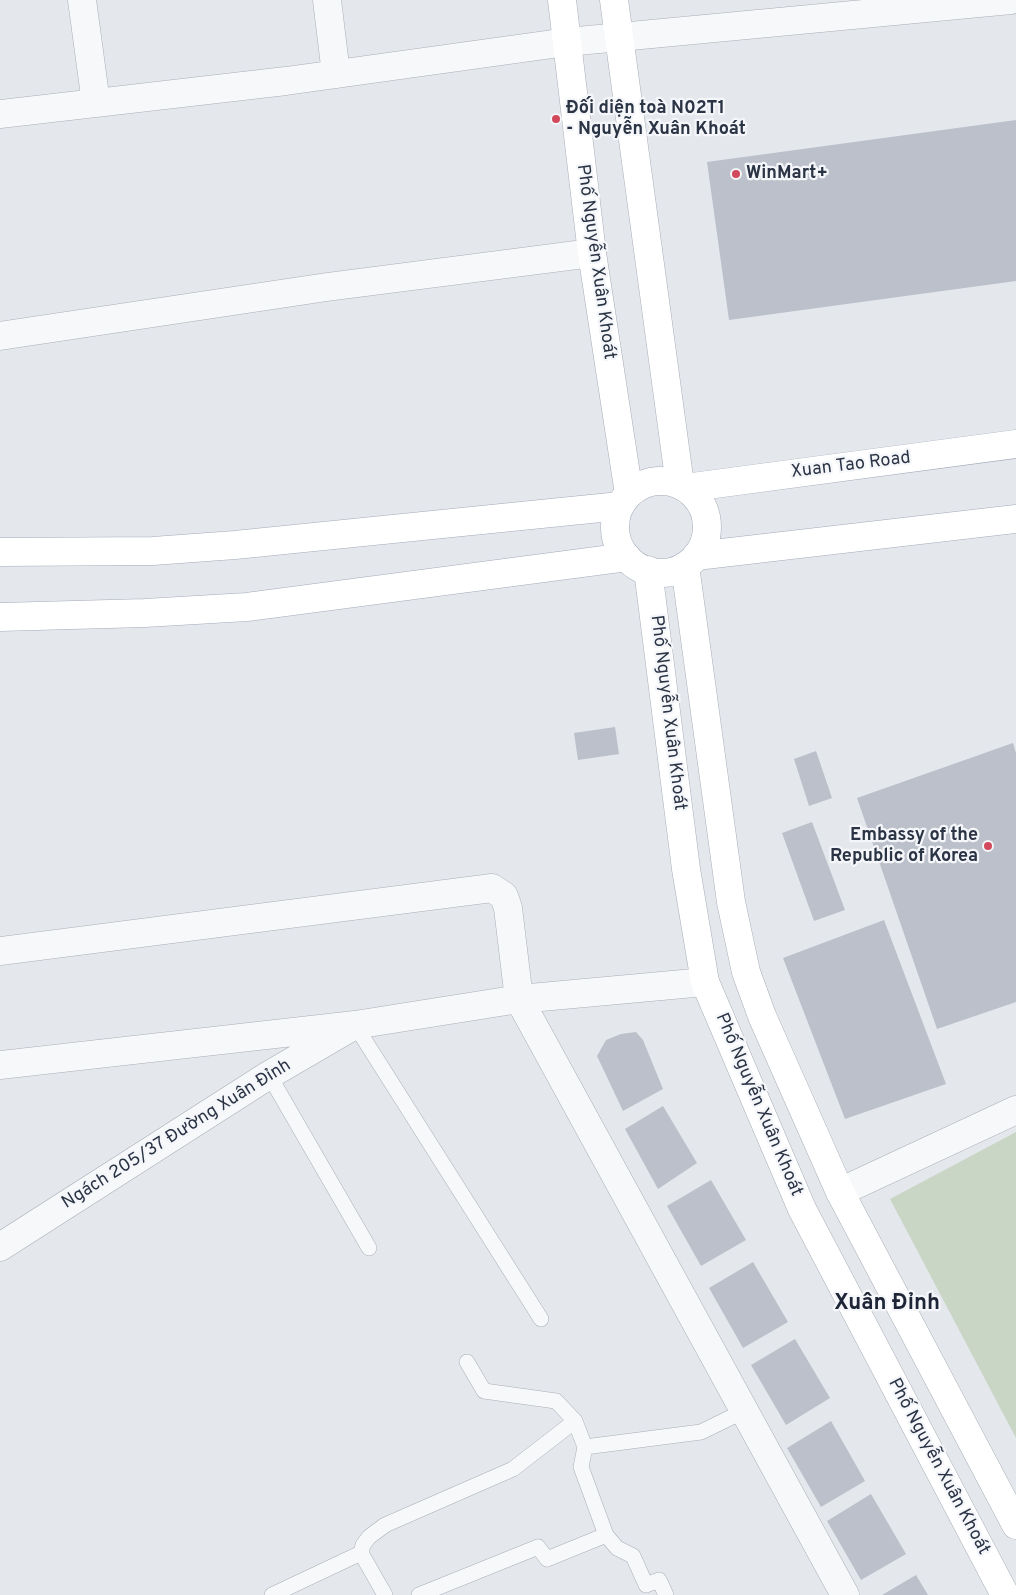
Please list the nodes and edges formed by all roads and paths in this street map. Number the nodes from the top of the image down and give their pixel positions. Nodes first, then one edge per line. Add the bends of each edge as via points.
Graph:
1 (82, 0) edge
2 (327, 0) edge
3 (562, 0) edge
4 (614, 0) edge
5 (1011, 0) edge
6 (618, 38) junction
7 (567, 42) junction
8 (336, 74) junction
9 (96, 103) junction
10 (0, 114) edge
11 (592, 253) junction
12 (0, 336) edge
13 (1016, 444) edge
14 (683, 487) junction
15 (624, 500) junction
16 (1016, 519) edge
17 (0, 552) edge
18 (690, 561) junction
19 (638, 564) junction
20 (0, 617) edge
21 (0, 951) edge
22 (746, 972) junction
23 (705, 982) junction
24 (519, 999) junction
25 (355, 1024) junction
26 (0, 1065) edge
27 (269, 1075) junction
28 (1016, 1110) edge
29 (840, 1192) junction
30 (0, 1247) edge
31 (369, 1248) dead end
32 (541, 1319) dead end
33 (467, 1362) dead end
34 (744, 1411) junction
35 (575, 1421) junction
36 (585, 1447) junction
37 (1016, 1525) edge
38 (606, 1535) junction
39 (361, 1553) junction
40 (272, 1595) edge
41 (385, 1595) edge
42 (419, 1595) edge
43 (666, 1595) edge
44 (845, 1595) edge
45 (1005, 1595) edge

1 - 9 street
2 - 8 street
3 - 7 street, Phố Nguyễn Xuân Khoát
4 - 6 street
5 - 6 street
6 - 7 street
6 - 14 street
7 - 8 street
7 - 11 street, Phố Nguyễn Xuân Khoát
8 - 9 street
9 - 10 street
11 - 12 street via 327,287
11 - 15 street, Phố Nguyễn Xuân Khoát
13 - 14 street, Xuan Tao Road
14 - 15 street via 656,481 641,485
14 - 18 street via 697,498 704,512 706,528 704,543
15 - 17 street via 226,546 153,551
15 - 19 street via 615,520 616,535 621,549
16 - 18 street
18 - 19 street via 671,572 656,573
18 - 22 street, Phố Nguyễn Xuân Khoát via 731,902
19 - 20 street via 247,607
19 - 23 street, Phố Nguyễn Xuân Khoát
21 - 24 street via 492,888 504,896 508,908
22 - 23 street
22 - 29 street, Phố Nguyễn Xuân Khoát via 762,1016
23 - 24 street
23 - 45 street, Phố Nguyễn Xuân Khoát via 802,1209
24 - 25 street
24 - 34 street
25 - 26 street
25 - 27 street, Ngách 205/37 Đường Xuân Đỉnh
25 - 32 lane
27 - 30 street, Ngách 205/37 Đường Xuân Đỉnh
27 - 31 lane
28 - 29 street
29 - 37 street, Phố Nguyễn Xuân Khoát
33 - 35 lane via 484,1392 556,1401
34 - 36 lane via 700,1432
34 - 44 street
35 - 36 lane
35 - 39 lane via 513,1469 385,1526 369,1537
36 - 38 lane via 581,1467
38 - 42 lane via 547,1559 538,1547
38 - 43 lane via 617,1548 633,1556 646,1585 659,1580
39 - 40 lane
39 - 41 lane

